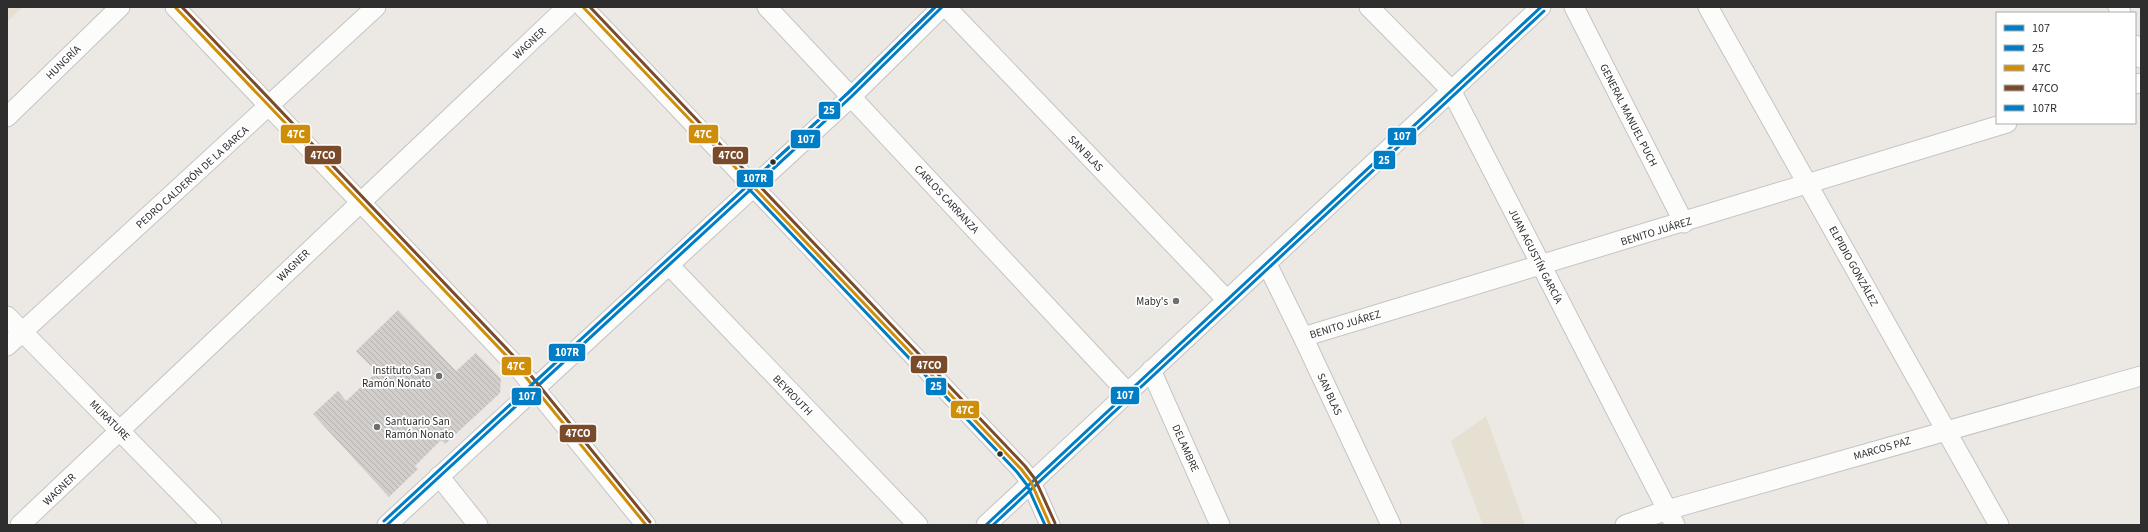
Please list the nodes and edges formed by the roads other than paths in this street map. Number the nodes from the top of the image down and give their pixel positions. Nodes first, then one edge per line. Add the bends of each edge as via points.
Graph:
1 (120, 7) edge
2 (175, 7) edge
3 (376, 7) edge
4 (568, 7) edge
5 (583, 7) edge
6 (767, 7) edge
7 (942, 7) edge
8 (946, 7) edge
9 (1369, 7) edge
10 (1541, 7) edge
11 (1574, 7) edge
12 (1708, 7) edge
13 (2136, 47) edge
14 (2141, 58) edge
15 (1451, 90) junction
16 (851, 97) junction
17 (270, 106) junction
18 (7, 117) edge
19 (2004, 124) edge
20 (1808, 183) junction
21 (753, 187) junction
22 (361, 202) junction
23 (1684, 223) junction
24 (1267, 264) junction
25 (669, 265) junction
26 (1540, 265) junction
27 (1226, 299) junction
28 (7, 316) edge
29 (22, 332) junction
30 (1303, 337) junction
31 (7, 346) edge
32 (1152, 370) junction
33 (2141, 376) edge
34 (536, 387) junction
35 (1126, 392) junction
36 (120, 430) junction
37 (1946, 430) junction
38 (439, 476) junction
39 (1031, 482) junction
40 (1671, 518) edge
41 (20, 525) edge
42 (212, 525) edge
43 (387, 525) edge
44 (478, 525) edge
45 (646, 525) edge
46 (918, 525) edge
47 (986, 525) edge
48 (1050, 525) edge
49 (1220, 525) edge
50 (1391, 525) edge
51 (1625, 525) edge
52 (1999, 525) edge

1 - 18 street, HUNGRÍA
2 - 17 street
3 - 17 street, PEDRO CALDERÓN DE LA BARCA
4 - 22 street, WAGNER
5 - 21 street
6 - 16 street, CARLOS CARRANZA
7 - 16 street
8 - 27 street, SAN BLAS
9 - 15 street, JUAN AGUSTÍN GARCÍA
10 - 15 street
11 - 23 street, GENERAL MANUEL PUCH
12 - 20 street, ELPIDIO GONZÁLEZ
13 - 14 street
15 - 24 street
15 - 26 street, JUAN AGUSTÍN GARCÍA
16 - 21 street
16 - 35 street, CARLOS CARRANZA
17 - 22 street
17 - 29 street, PEDRO CALDERÓN DE LA BARCA
19 - 20 street, BENITO JUÁREZ
20 - 23 street, BENITO JUÁREZ
20 - 37 street, ELPIDIO GONZÁLEZ
21 - 25 street
21 - 39 street via 1022,469
22 - 34 street
22 - 36 street, WAGNER
23 - 26 street, BENITO JUÁREZ
24 - 27 street
24 - 30 street, SAN BLAS
25 - 34 street
25 - 46 street, BEYROUTH
26 - 30 street, BENITO JUÁREZ
26 - 40 street, JUAN AGUSTÍN GARCÍA
27 - 32 street
28 - 29 street, MURATURE
29 - 31 street, PEDRO CALDERÓN DE LA BARCA
29 - 36 street, MURATURE
30 - 50 street, SAN BLAS
32 - 35 street
32 - 49 street, DELAMBRE
33 - 37 street, MARCOS PAZ
34 - 38 street
34 - 45 street
35 - 39 street
36 - 41 street, WAGNER
36 - 42 street, MURATURE
37 - 40 street, MARCOS PAZ
37 - 52 street, ELPIDIO GONZÁLEZ
38 - 43 street
38 - 44 street
39 - 47 street
39 - 48 street
40 - 51 street, MARCOS PAZ

